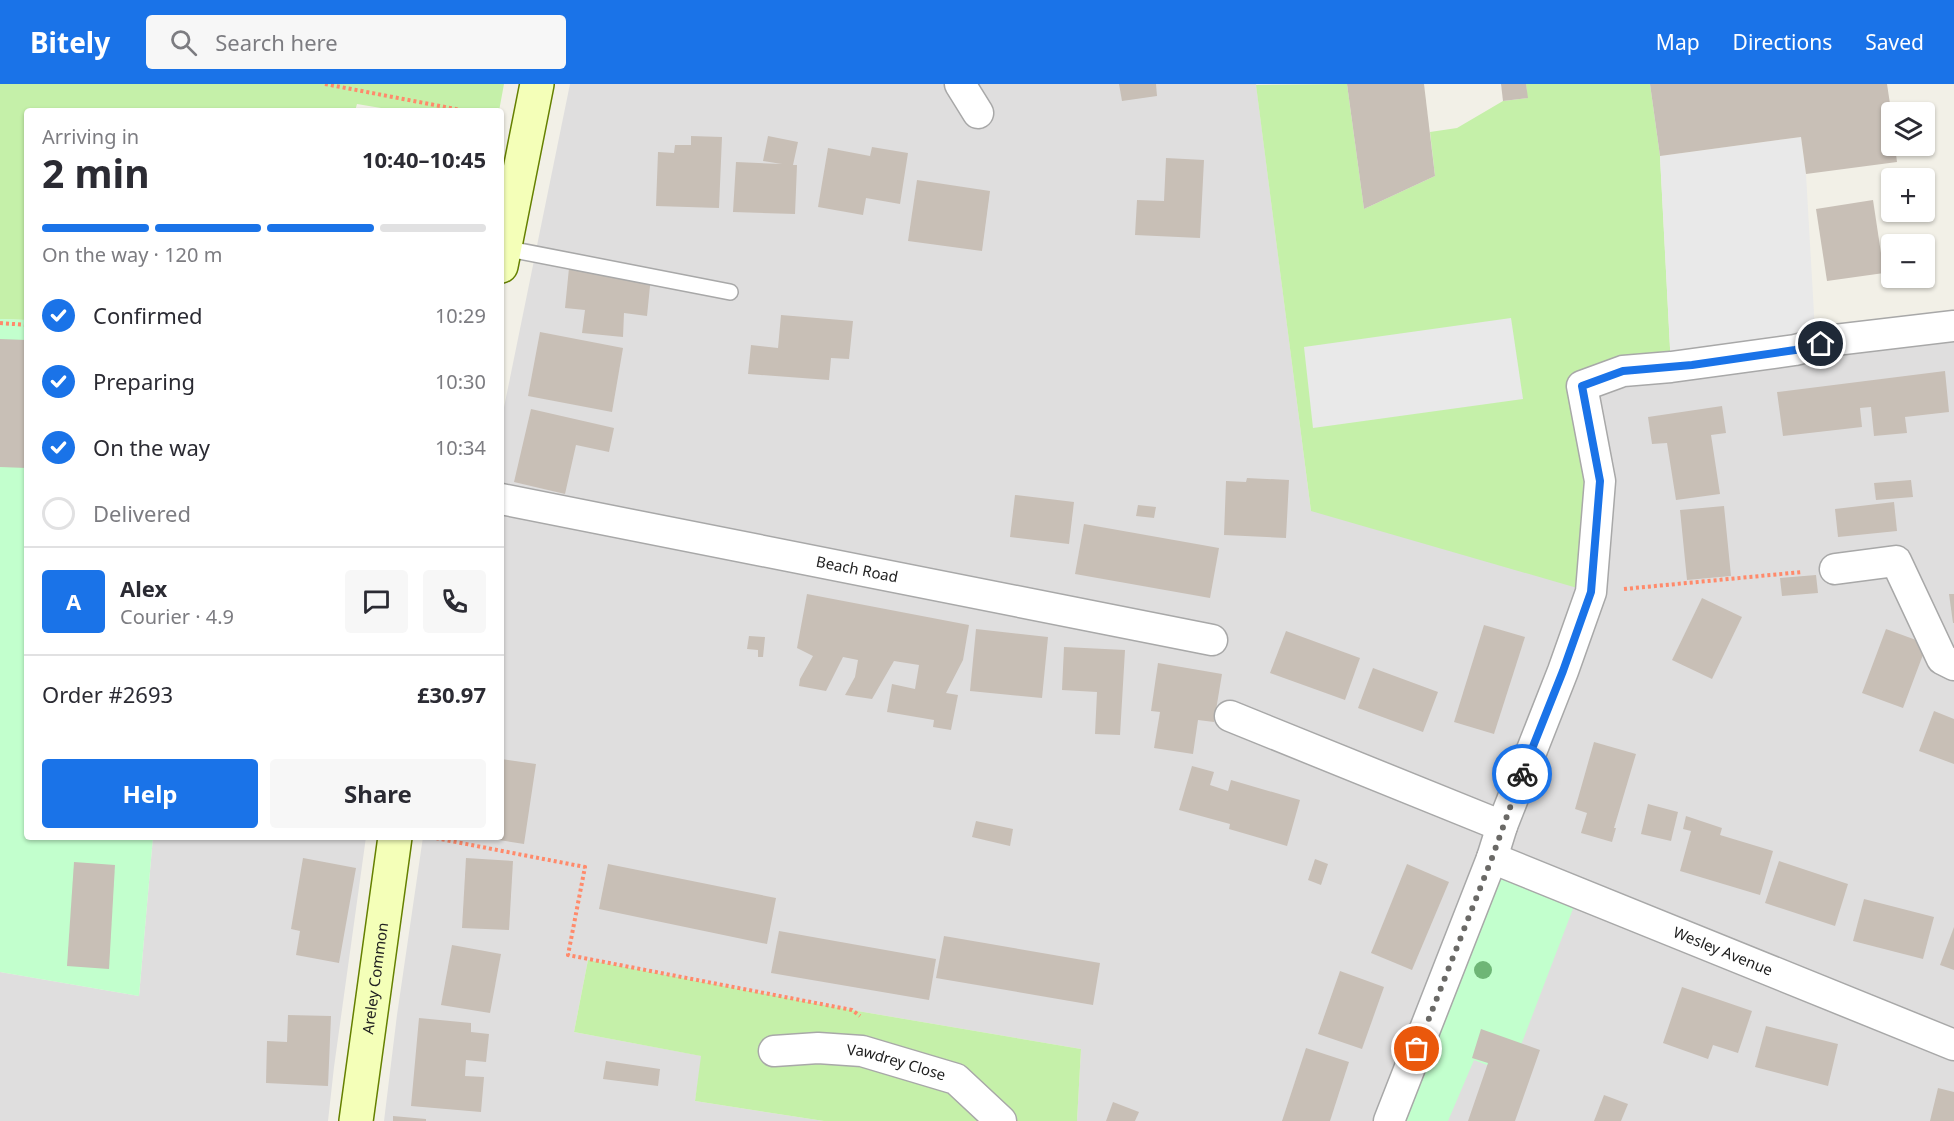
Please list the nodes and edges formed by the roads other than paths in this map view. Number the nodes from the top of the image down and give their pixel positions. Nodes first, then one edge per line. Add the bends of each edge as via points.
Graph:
1 (537, 84) edge
2 (960, 84) edge
3 (978, 113) dead end
4 (504, 252) edge
5 (504, 257) edge
6 (730, 292) dead end
7 (1954, 326) edge
8 (504, 500) edge
9 (1835, 569) road end
10 (1212, 640) dead end
11 (1954, 665) edge
12 (1230, 716) dead end
13 (1502, 826) junction
14 (395, 840) edge
15 (1492, 858) junction
16 (1954, 1045) edge
17 (774, 1052) dead end
18 (356, 1121) edge
19 (1001, 1121) edge
20 (1389, 1121) edge

1 - 4 main road
2 - 3 street
5 - 6 lane
7 - 13 street via 1834,340 1795,350 1671,368 1623,371 1582,386 1600,481 1591,592
8 - 10 street, Beach Road
9 - 11 street via 1896,561 1942,659
12 - 13 street
13 - 15 street
14 - 18 main road, Areley Common
15 - 16 street, Wesley Avenue
15 - 20 street
17 - 19 street, Vawdrey Close via 818,1048 862,1051 956,1078

